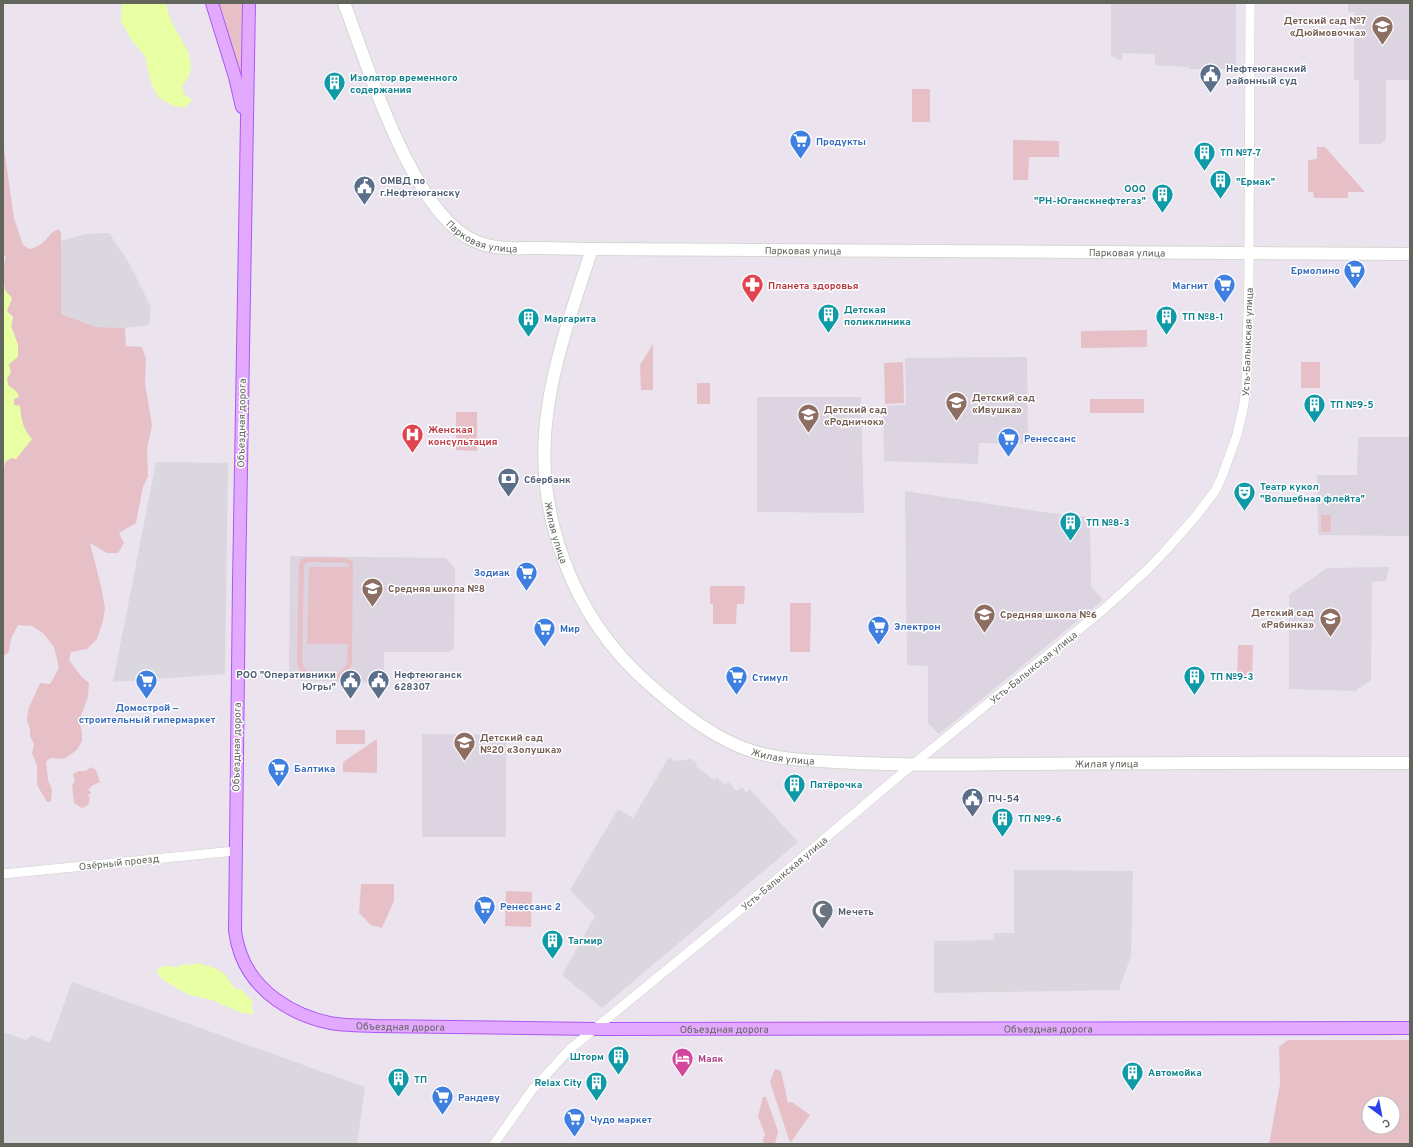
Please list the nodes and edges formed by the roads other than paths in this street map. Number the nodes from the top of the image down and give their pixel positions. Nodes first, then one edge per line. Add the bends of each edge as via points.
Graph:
1 (212, 3) edge
2 (249, 3) edge
3 (344, 3) edge
4 (1250, 3) edge
5 (246, 134) junction
6 (592, 249) junction
7 (1249, 254) junction
8 (1410, 254) edge
9 (1410, 763) edge
10 (913, 765) junction
11 (235, 851) junction
12 (3, 874) edge
13 (1410, 1028) edge
14 (595, 1029) junction
15 (494, 1144) edge

1 - 5 main road via 236,77
2 - 5 main road
3 - 6 main road, Парковая улица via 394,134 416,178 443,216 464,235 490,246
4 - 7 street, Усть-Балыкская улица
5 - 11 main road, Объездная дорога
6 - 7 main road, Парковая улица
6 - 10 main road, Жилая улица via 555,370 545,425 545,461 550,511 561,556 576,590 596,624 642,679 690,717 729,742 758,753 787,758
7 - 8 main road, Парковая улица
7 - 10 street, Усть-Балыкская улица via 1244,409 1229,460 1214,491 1182,534 1121,594
9 - 10 main road, Жилая улица
10 - 14 street, Усть-Балыкская улица
11 - 12 street, Озёрный проезд
11 - 14 main road, Объездная дорога via 235,931 240,954 260,986 270,996 294,1010 314,1018 345,1025
13 - 14 main road, Объездная дорога
14 - 15 street, Усть-Балыкская улица via 550,1069

